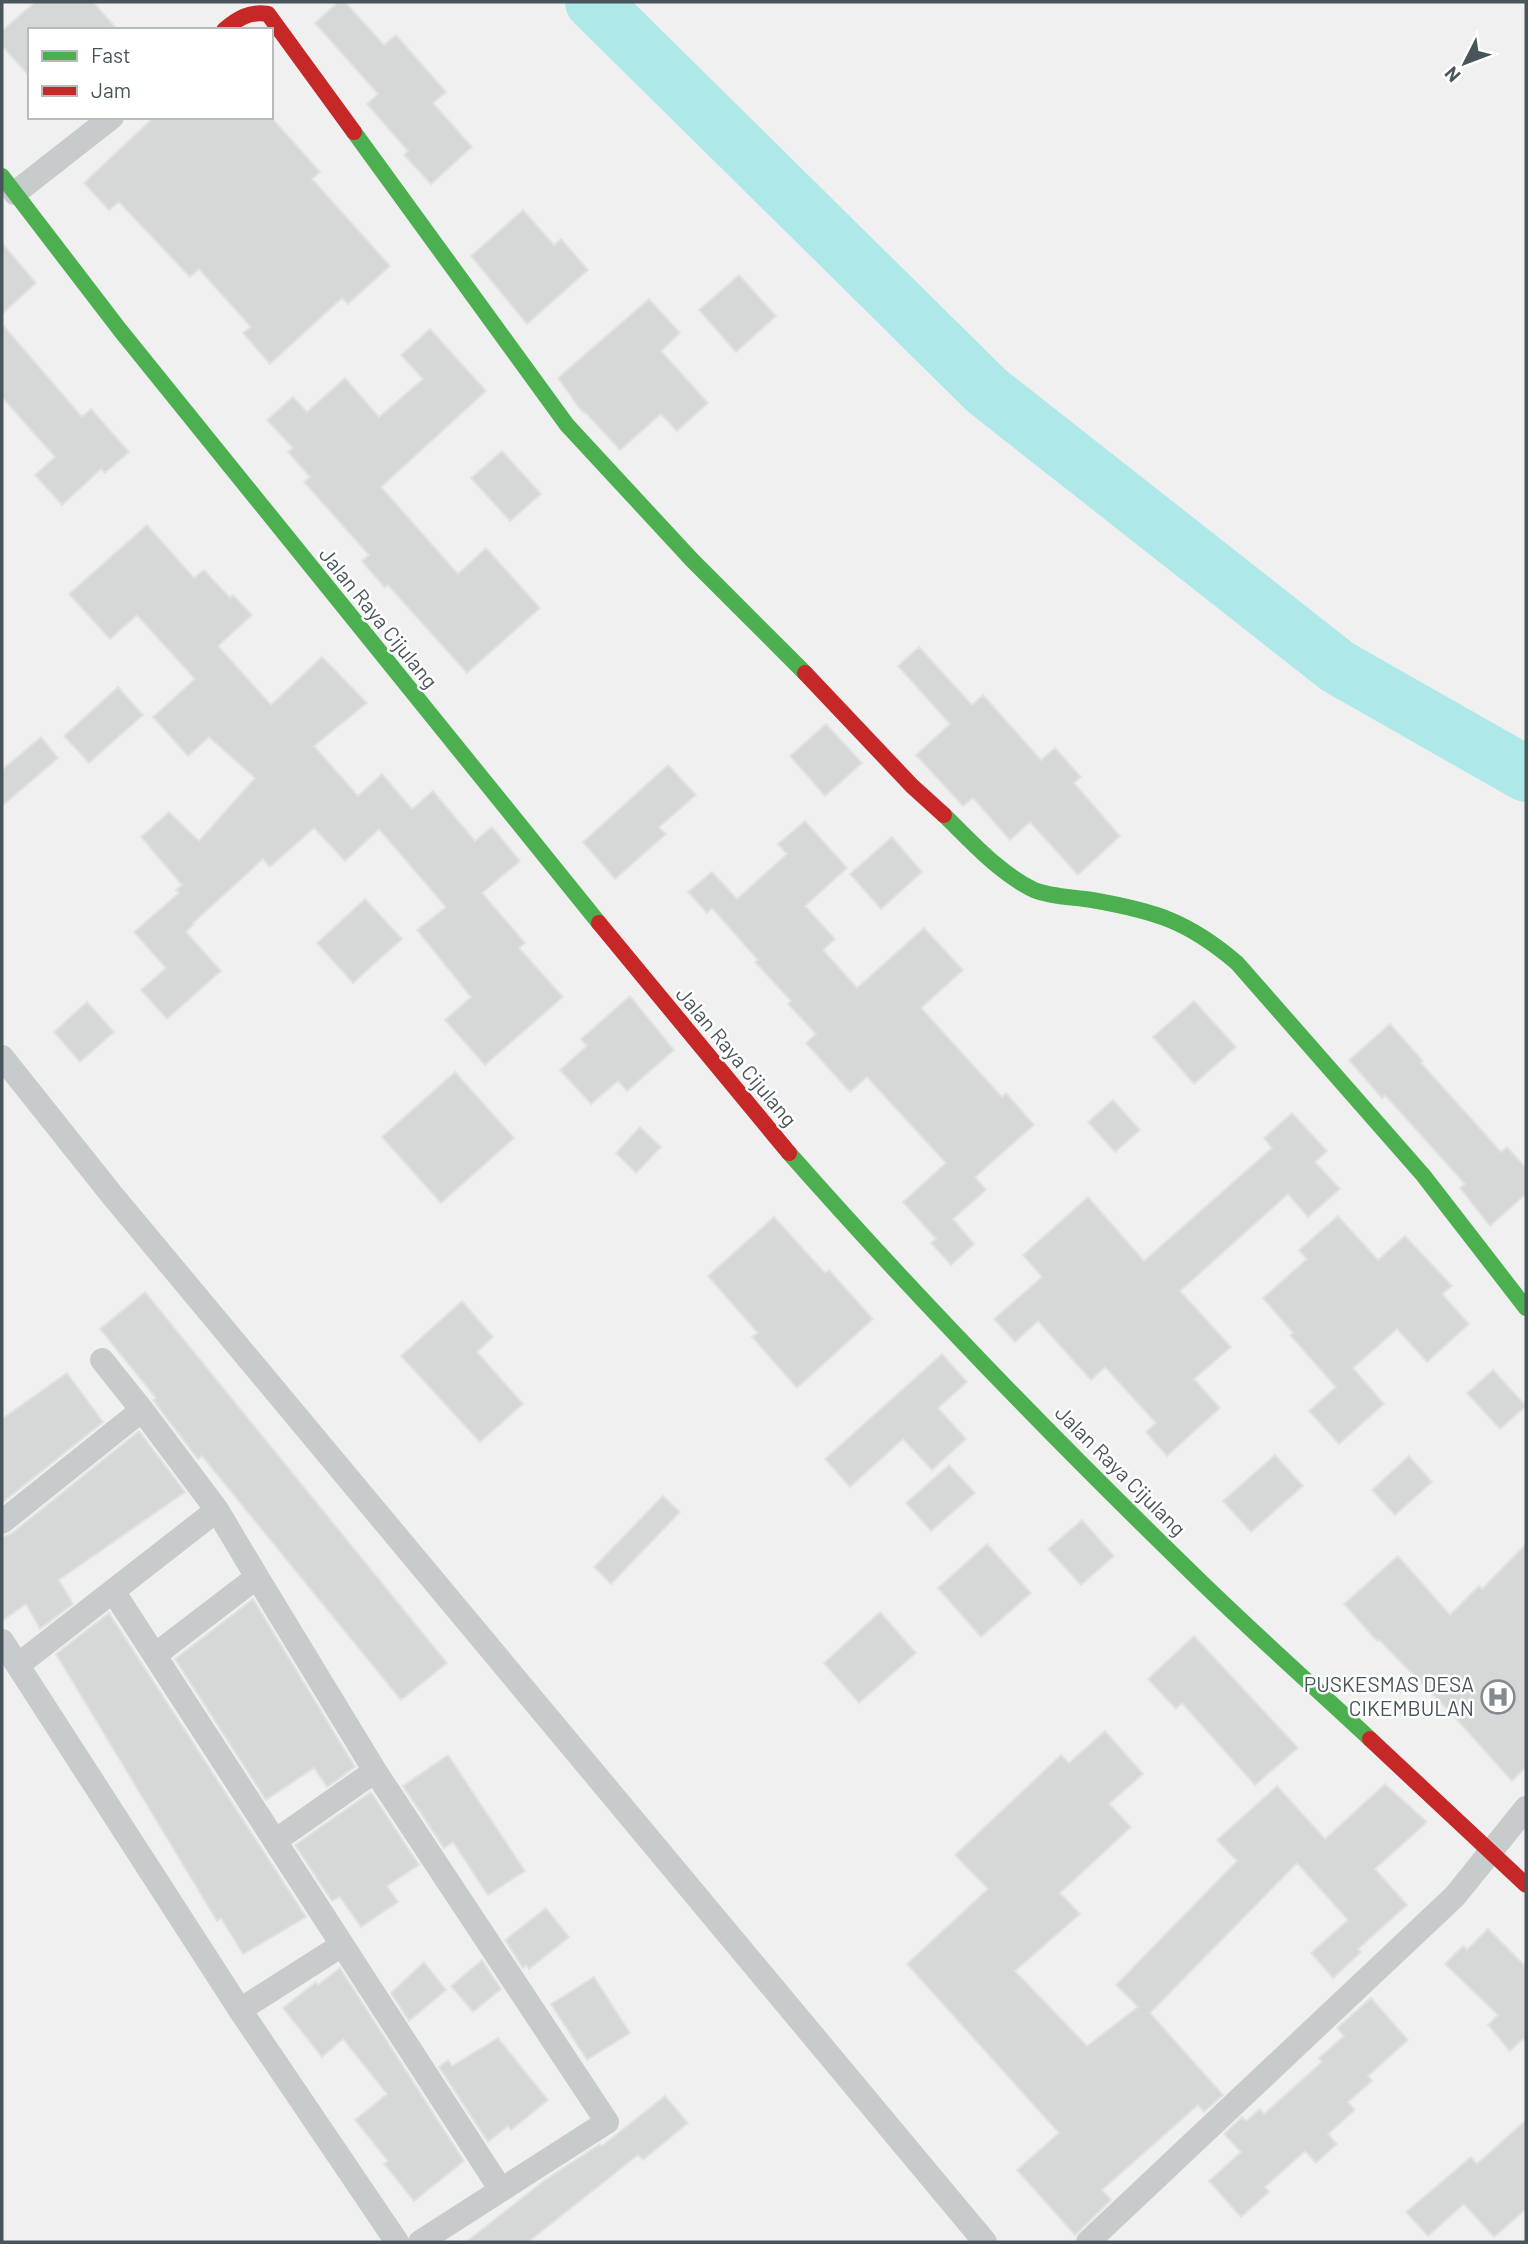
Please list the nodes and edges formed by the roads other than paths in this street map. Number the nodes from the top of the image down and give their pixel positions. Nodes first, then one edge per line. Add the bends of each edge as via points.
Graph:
1 (226, 28) edge
2 (109, 119) edge
3 (9, 185) edge
4 (2, 1057) edge
5 (1526, 1308) edge
6 (102, 1360) dead end
7 (142, 1410) junction
8 (217, 1510) junction
9 (2, 1522) edge
10 (257, 1577) junction
11 (113, 1591) junction
12 (2, 1641) edge
13 (155, 1655) junction
14 (18, 1665) junction
15 (375, 1771) junction
16 (1526, 1808) edge
17 (275, 1841) junction
18 (1492, 1852) junction
19 (1526, 1885) edge
20 (342, 1945) junction
21 (240, 2010) junction
22 (501, 2190) junction
23 (397, 2242) edge
24 (420, 2242) edge
25 (985, 2242) edge
26 (1087, 2242) edge

1 - 5 main road via 249,13 268,14 567,425 912,786 1022,884 1037,891 1161,915 1215,944 1237,963 1413,1163
2 - 3 street
3 - 18 main road, Jalan Raya Cijulang via 471,768 757,1117 849,1221 1193,1574
4 - 25 street
6 - 7 street
7 - 8 street
7 - 9 street
8 - 10 street
8 - 11 street
10 - 13 street
10 - 15 street
11 - 13 street
11 - 14 street
12 - 14 street
13 - 17 street
14 - 21 street
15 - 17 street
15 - 22 street via 607,2122
16 - 18 street
17 - 20 street
18 - 19 main road, Jalan Raya Cijulang
18 - 26 street via 1455,1896
20 - 21 street
20 - 22 street
21 - 23 street
22 - 24 street

